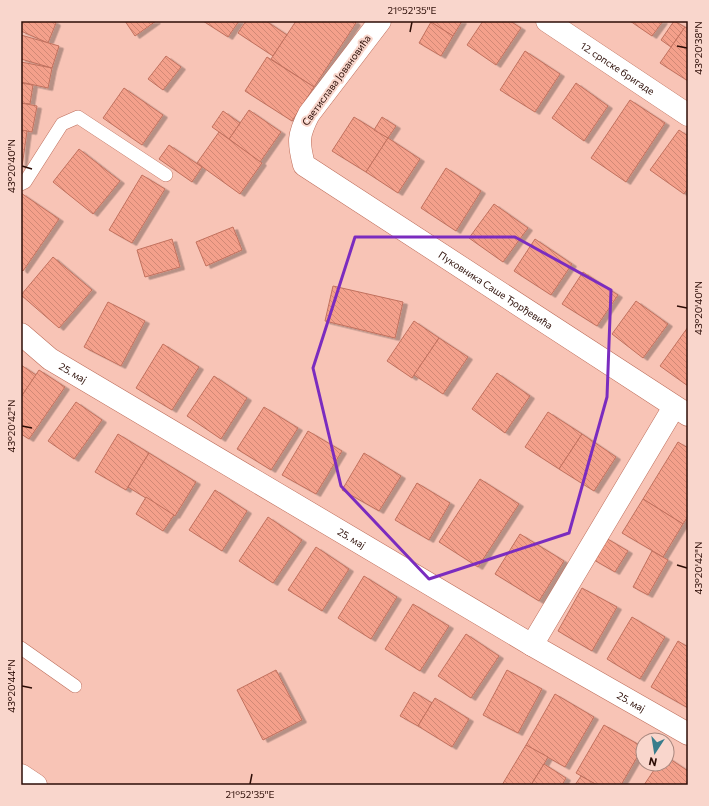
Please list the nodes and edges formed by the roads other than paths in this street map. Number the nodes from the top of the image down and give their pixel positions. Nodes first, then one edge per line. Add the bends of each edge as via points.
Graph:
1 (380, 21) edge
2 (547, 21) edge
3 (688, 115) edge
4 (304, 165) joint
5 (166, 175) dead end
6 (21, 184) edge
7 (21, 334) edge
8 (681, 411) edge
9 (532, 645) junction
10 (21, 648) edge
11 (75, 686) dead end
12 (688, 734) edge
13 (21, 775) edge
14 (36, 785) edge

1 - 4 street, Светислава Јовановића via 309,114 300,130 300,148
2 - 3 street, 12. српске бригаде
4 - 8 street, Пуковника Саше Ђорђевића
5 - 6 lane via 78,117 62,124 25,182
7 - 9 street, 25. мај via 50,359
8 - 9 street
9 - 12 street, 25. мај
10 - 11 lane
13 - 14 street

